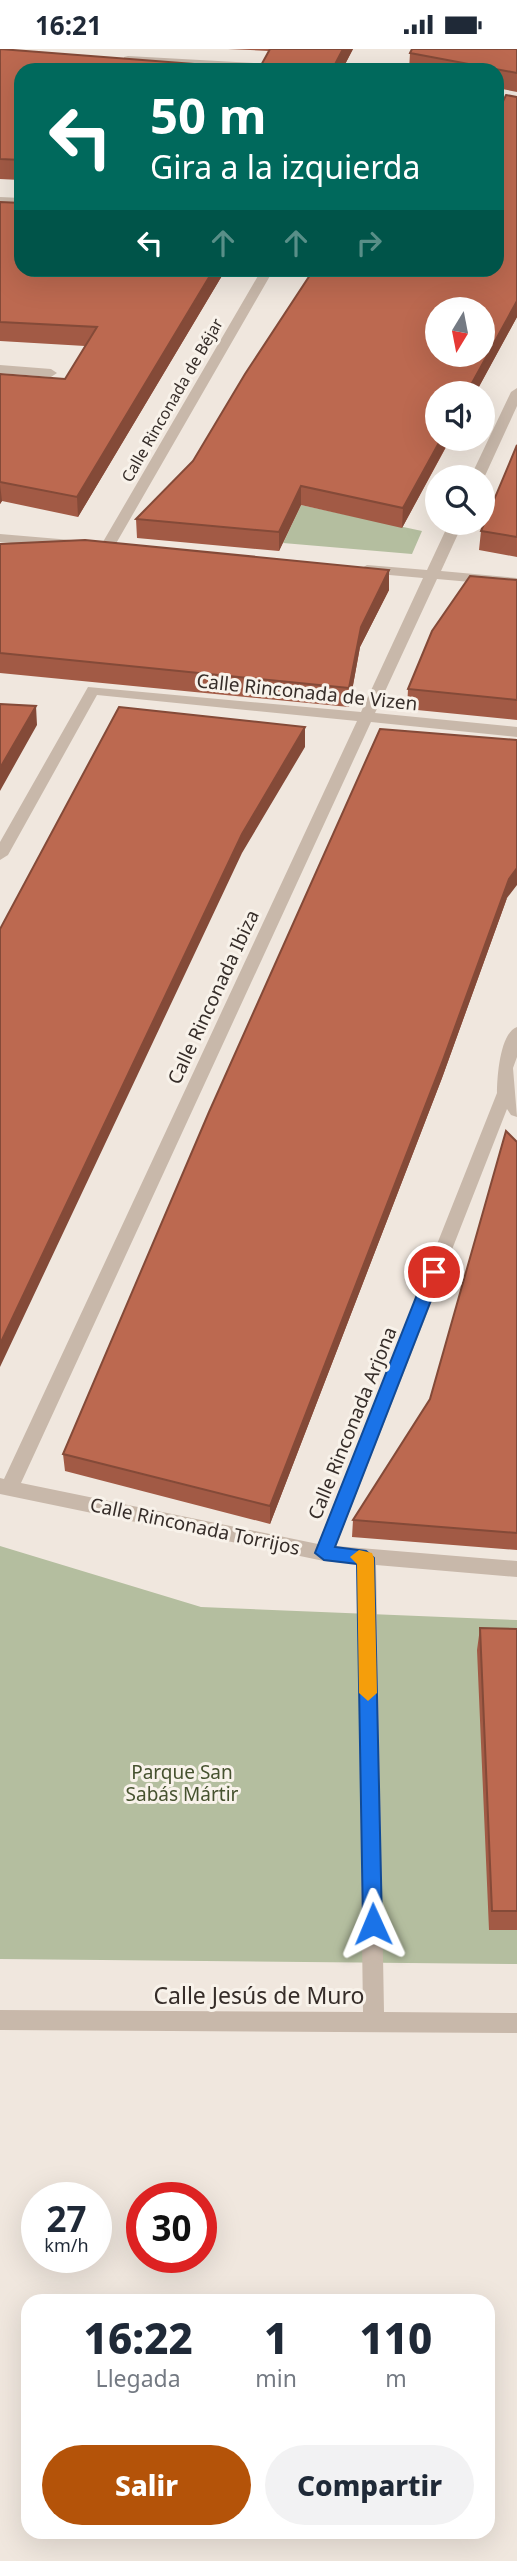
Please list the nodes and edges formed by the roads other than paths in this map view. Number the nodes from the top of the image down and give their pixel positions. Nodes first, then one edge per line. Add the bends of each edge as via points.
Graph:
1 (120, 59) edge
2 (197, 63) edge
3 (263, 277) edge
4 (0, 369) edge
5 (51, 373) dead end
6 (517, 392) edge
7 (483, 465) edge
8 (450, 535) edge
9 (0, 538) edge
10 (351, 568) edge
11 (432, 575) junction
12 (517, 582) edge
13 (366, 718) junction
14 (517, 732) edge
15 (0, 855) edge
16 (517, 1033) edge
17 (505, 1093) junction
18 (517, 1111) edge
19 (4, 1487) edge
20 (324, 1553) junction
21 (366, 1558) junction
22 (517, 1569) edge
23 (0, 2019) edge
24 (374, 2022) junction
25 (517, 2023) edge

1 - 2 street
3 - 9 street, Calle Rinconada de Béjar via 100,547
4 - 5 street
6 - 7 street
8 - 11 street, Calle Rinconada Ibiza
10 - 11 street
11 - 12 street
11 - 13 street, Calle Rinconada Ibiza
13 - 14 street, Calle Rinconada de Vizen
13 - 15 street, Calle Rinconada de Vizen via 93,690
13 - 19 street, Calle Rinconada Ibiza
16 - 17 street, Calle Rinconada Arjona via 505,1068
17 - 18 street
17 - 20 street, Calle Rinconada Arjona
19 - 20 street, Calle Rinconada Torrijos
20 - 21 street, Calle Rinconada Torrijos
21 - 22 street, Calle Rinconada Torrijos
21 - 24 street
23 - 24 street, Calle Jesús de Muro
24 - 25 street, Calle Jesús de Muro

